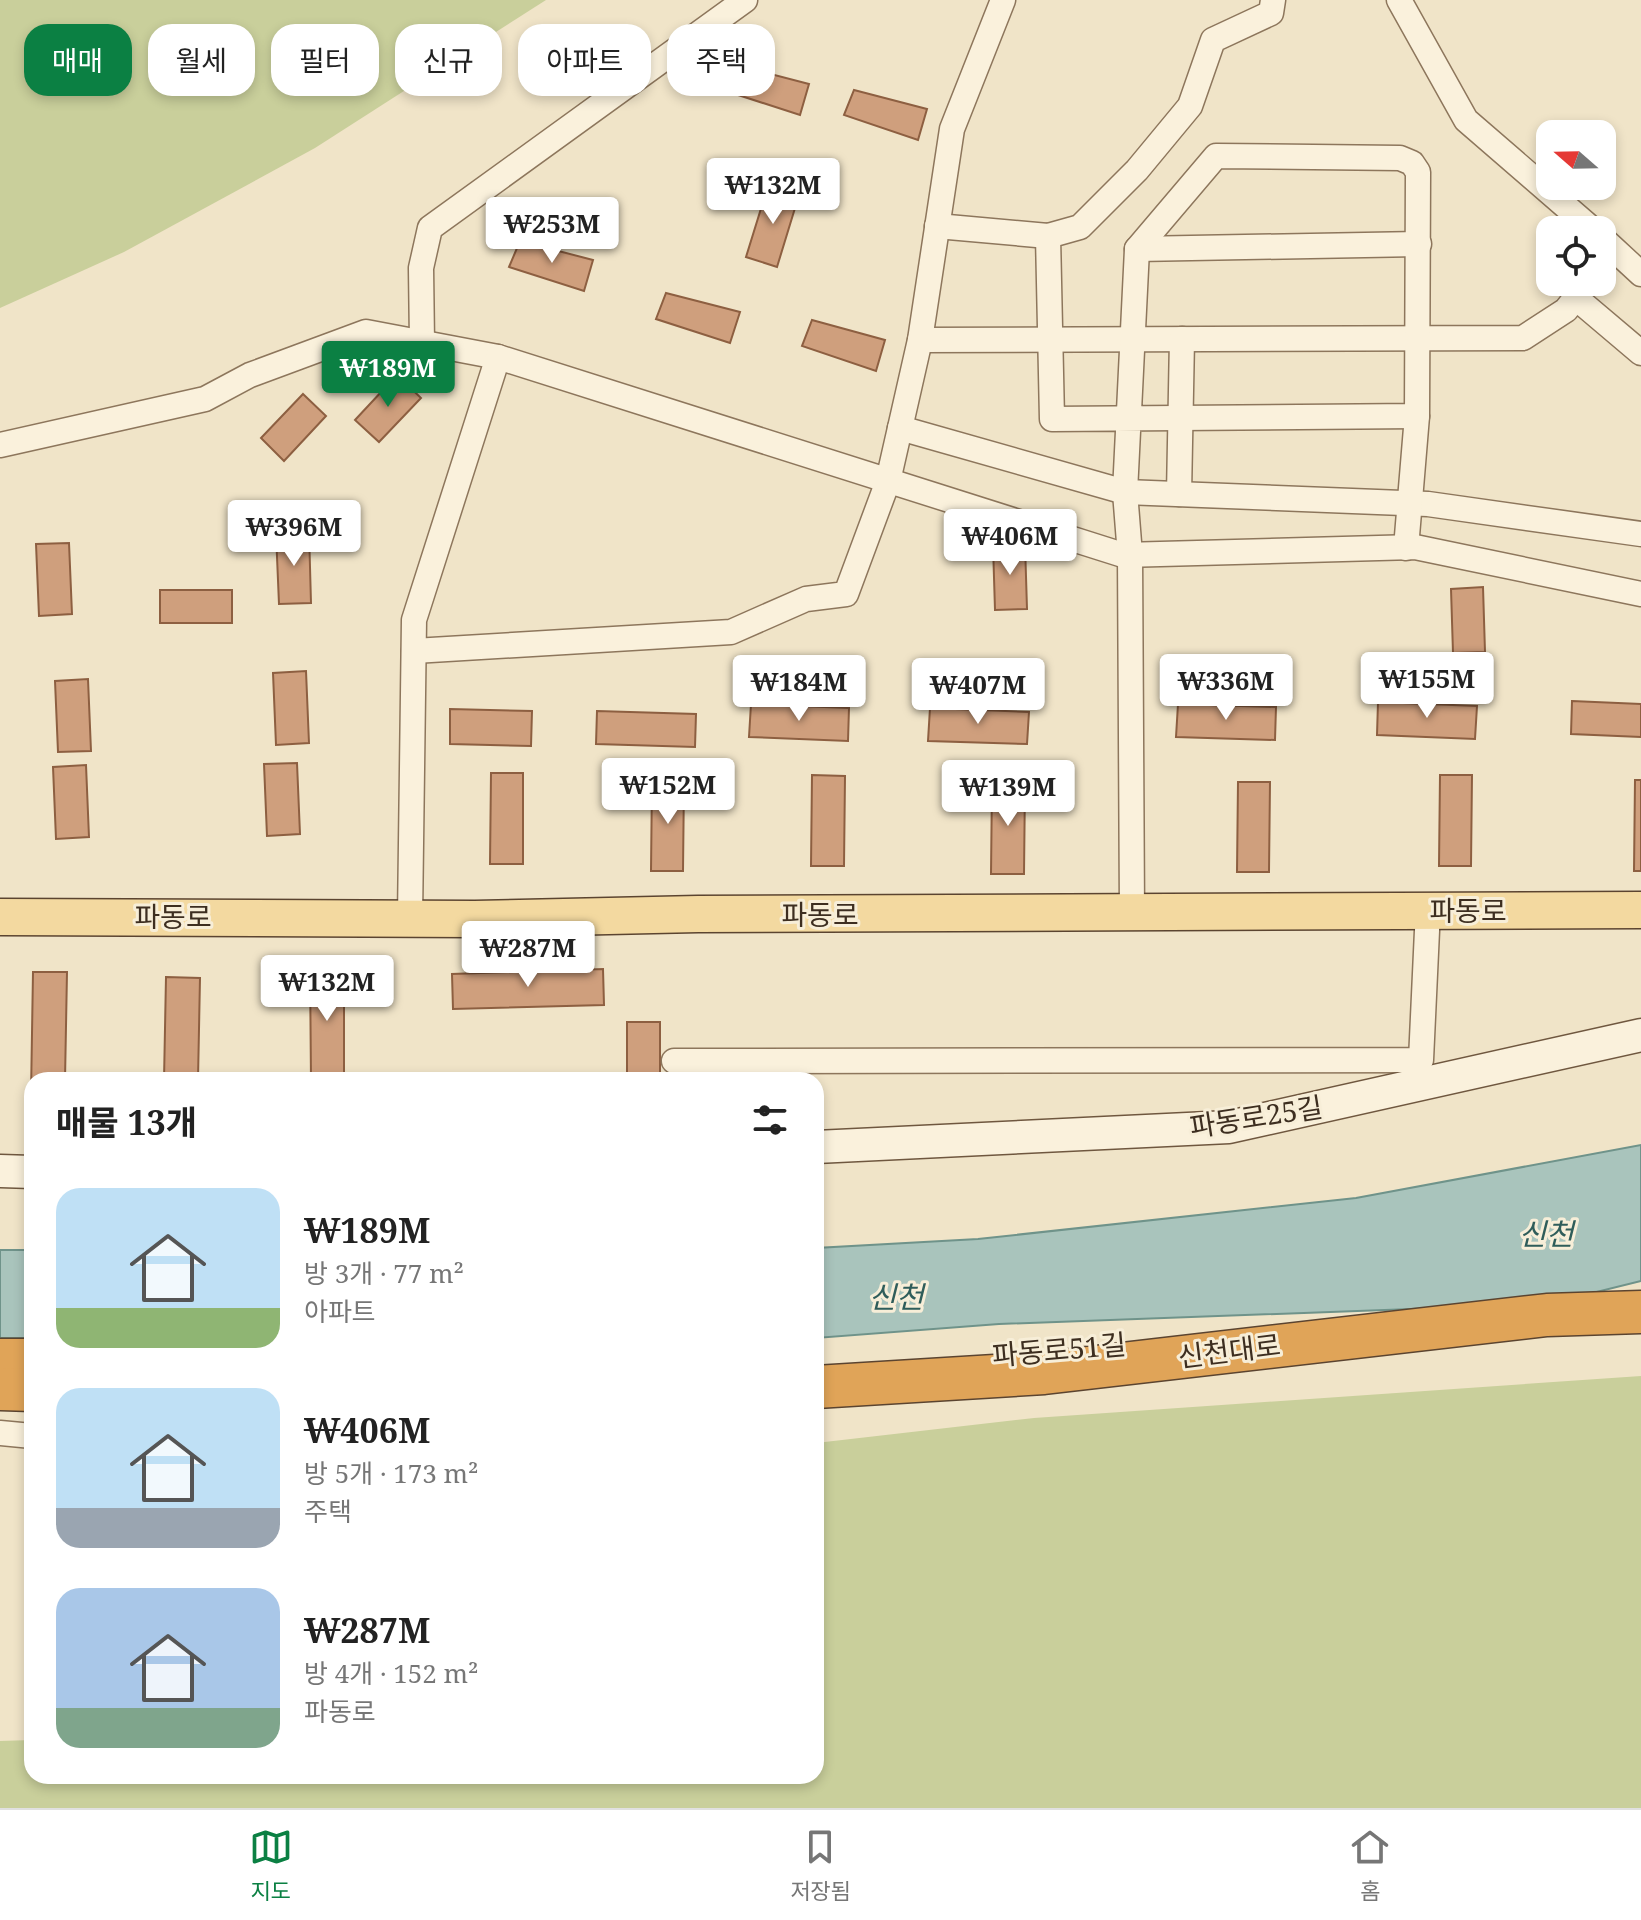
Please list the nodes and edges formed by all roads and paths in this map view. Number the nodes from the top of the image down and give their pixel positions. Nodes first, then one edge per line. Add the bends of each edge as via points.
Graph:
1 (745, 0) edge
2 (1003, 0) edge
3 (1273, 0) edge
4 (1399, 0) edge
5 (1577, 216) edge
6 (937, 226) junction
7 (1048, 236) junction
8 (1419, 244) junction
9 (1137, 249) junction
10 (1616, 257) edge
11 (1641, 274) edge
12 (1577, 296) edge
13 (1588, 296) edge
14 (1420, 338) junction
15 (1048, 339) junction
16 (1133, 339) junction
17 (1182, 339) junction
18 (920, 340) junction
19 (422, 343) junction
20 (1641, 353) edge
21 (498, 357) junction
22 (1417, 416) junction
23 (1179, 418) junction
24 (1131, 419) junction
25 (900, 428) junction
26 (0, 445) edge
27 (888, 481) junction
28 (1125, 492) junction
29 (1179, 494) junction
30 (1412, 503) junction
31 (1641, 534) edge
32 (1406, 548) junction
33 (1130, 555) junction
34 (1641, 594) edge
35 (414, 651) junction
36 (1428, 909) junction
37 (1641, 910) edge
38 (1132, 914) junction
39 (0, 917) edge
40 (410, 918) junction
41 (1641, 1035) edge
42 (674, 1061) dead end
43 (1420, 1072) junction
44 (824, 1147) edge
45 (0, 1171) edge
46 (24, 1172) edge
47 (1641, 1288) edge
48 (1641, 1312) edge
49 (1641, 1320) edge
50 (0, 1360) edge
51 (24, 1360) edge
52 (824, 1362) edge
53 (824, 1387) edge
54 (0, 1389) edge
55 (24, 1390) edge
56 (824, 1396) edge
57 (0, 1433) edge
58 (24, 1435) edge

1 - 19 street via 430,228 421,268
2 - 6 street via 952,129
3 - 7 street via 1271,13 1213,40 1190,106 1137,170 1080,227
4 - 5 street via 1466,120
6 - 7 street
6 - 18 street
7 - 15 street
8 - 9 street
8 - 9 street via 1418,172 1412,163 1400,158 1216,156
8 - 14 street
9 - 16 street
10 - 11 street
12 - 14 street via 1566,310 1523,338
13 - 20 street
14 - 17 street
14 - 22 street
15 - 16 street
15 - 18 street
15 - 24 street via 1052,419
16 - 17 street
16 - 24 street
17 - 23 street
18 - 25 street
19 - 21 street
19 - 26 street via 366,332 250,375 205,399
21 - 27 street
21 - 35 street via 414,620
22 - 23 street
22 - 30 street
23 - 24 street
23 - 29 street
24 - 28 street
25 - 27 street
25 - 28 street
27 - 33 street
27 - 35 street via 846,594 806,599 731,632
28 - 29 street
28 - 33 street
29 - 30 street
30 - 31 street
30 - 32 street
32 - 33 street
32 - 34 street
33 - 38 street
35 - 40 street
36 - 37 main road, 파동로
36 - 38 main road, 파동로
36 - 43 street
38 - 40 main road, 파동로
39 - 40 main road, 파동로
41 - 43 street, 파동로25길
42 - 43 street
43 - 44 street, 파동로25길 via 1229,1127
45 - 46 street
47 - 52 highway, 신천대로 via 1238,1320 966,1354
48 - 53 highway, 신천대로 via 1547,1315 1044,1373
49 - 56 street, 파동로51길 via 1078,1379
50 - 51 highway
54 - 55 highway
57 - 58 street

